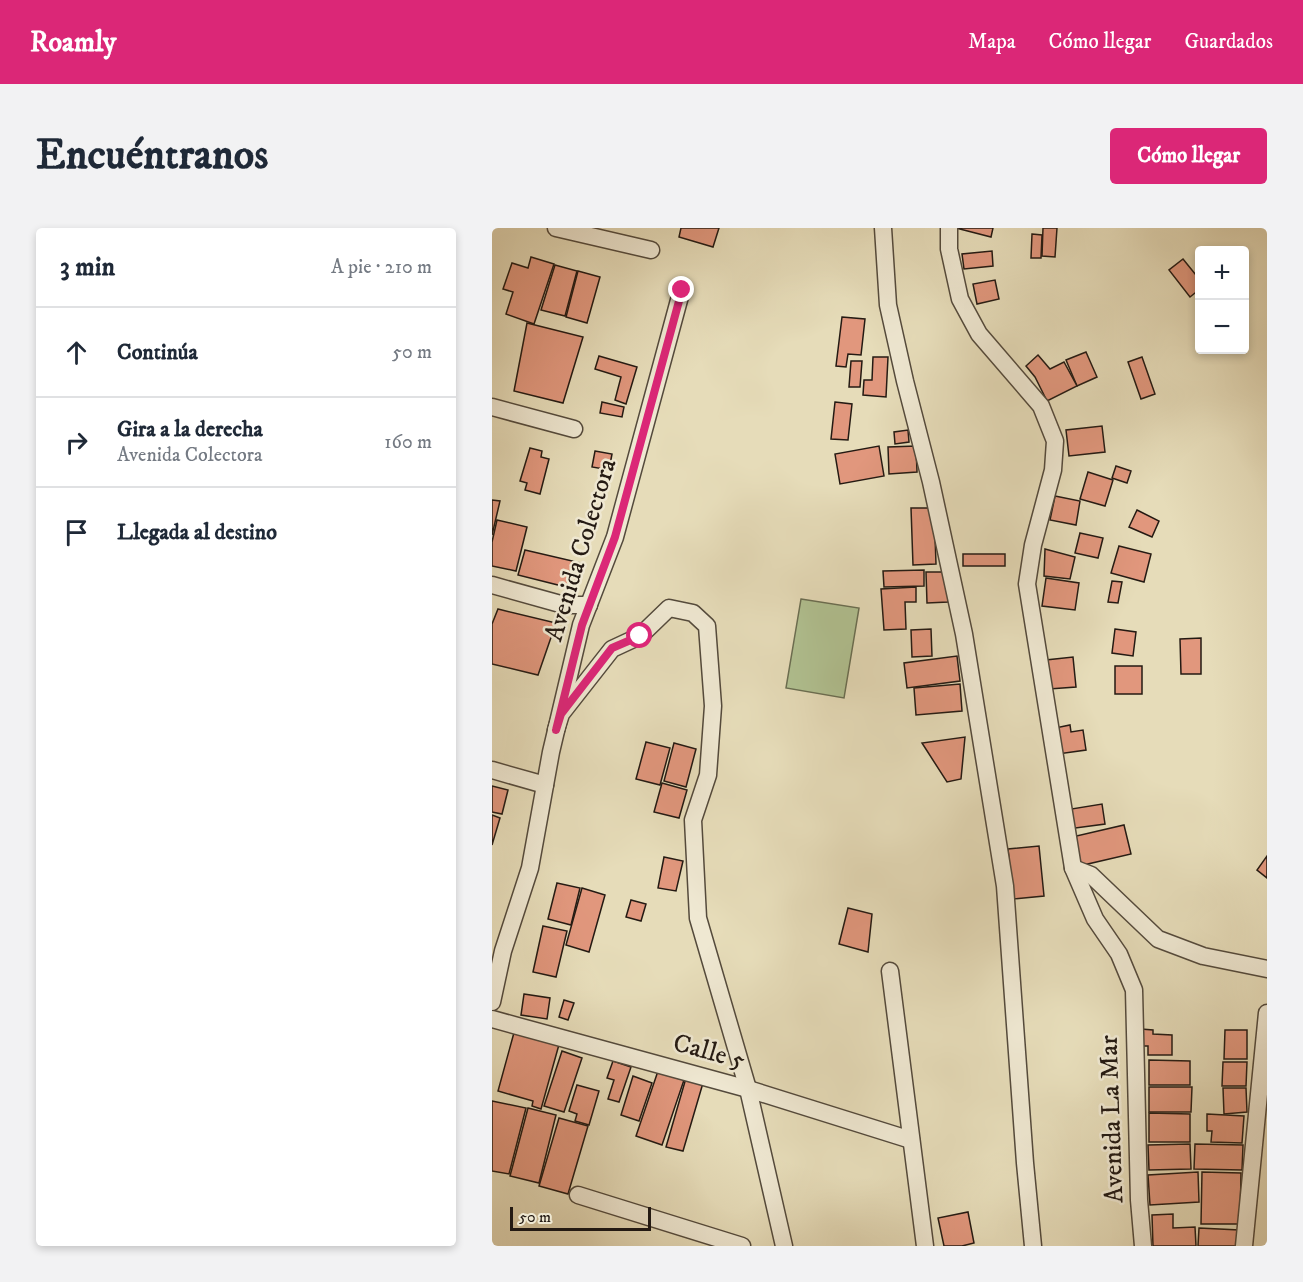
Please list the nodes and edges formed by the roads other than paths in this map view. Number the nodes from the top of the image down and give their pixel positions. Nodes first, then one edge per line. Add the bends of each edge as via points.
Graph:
1 (556, 228) edge
2 (883, 228) edge
3 (949, 228) edge
4 (651, 250) dead end
5 (682, 290) dead end
6 (492, 407) edge
7 (574, 429) dead end
8 (492, 585) edge
9 (589, 605) junction
10 (556, 730) junction
11 (492, 770) edge
12 (545, 785) junction
13 (1073, 868) junction
14 (1267, 969) edge
15 (890, 971) dead end
16 (495, 976) edge
17 (492, 1002) edge
18 (1267, 1013) edge
19 (492, 1019) edge
20 (748, 1089) junction
21 (1262, 1114) edge
22 (911, 1140) junction
23 (578, 1195) dead end
24 (742, 1246) edge
25 (784, 1246) edge
26 (925, 1246) edge
27 (1033, 1246) edge
28 (1143, 1246) edge
29 (1244, 1246) edge

1 - 4 street
2 - 27 street via 888,304 964,634 1005,886
3 - 13 street via 949,249 960,299 979,334 1041,406 1054,441 1053,470 1027,584
5 - 9 street, Avenida Colectora via 615,537
6 - 7 street
8 - 9 street via 564,605
9 - 10 street, Avenida Colectora
10 - 12 street, Avenida Colectora
10 - 20 street via 561,714 612,648 640,636 669,608 693,613 707,626 713,706 708,775 693,820 698,918
11 - 12 street
12 - 16 street, Avenida Colectora via 530,868
13 - 14 street via 1091,875 1158,939 1203,956
13 - 28 street, Avenida La Mar via 1095,919 1119,954 1134,990
15 - 22 street
16 - 17 street, Avenida Colectora
18 - 21 street
19 - 20 street, Calle 5
20 - 22 street, Calle 5
20 - 25 street
21 - 29 street
22 - 26 street
23 - 24 street

